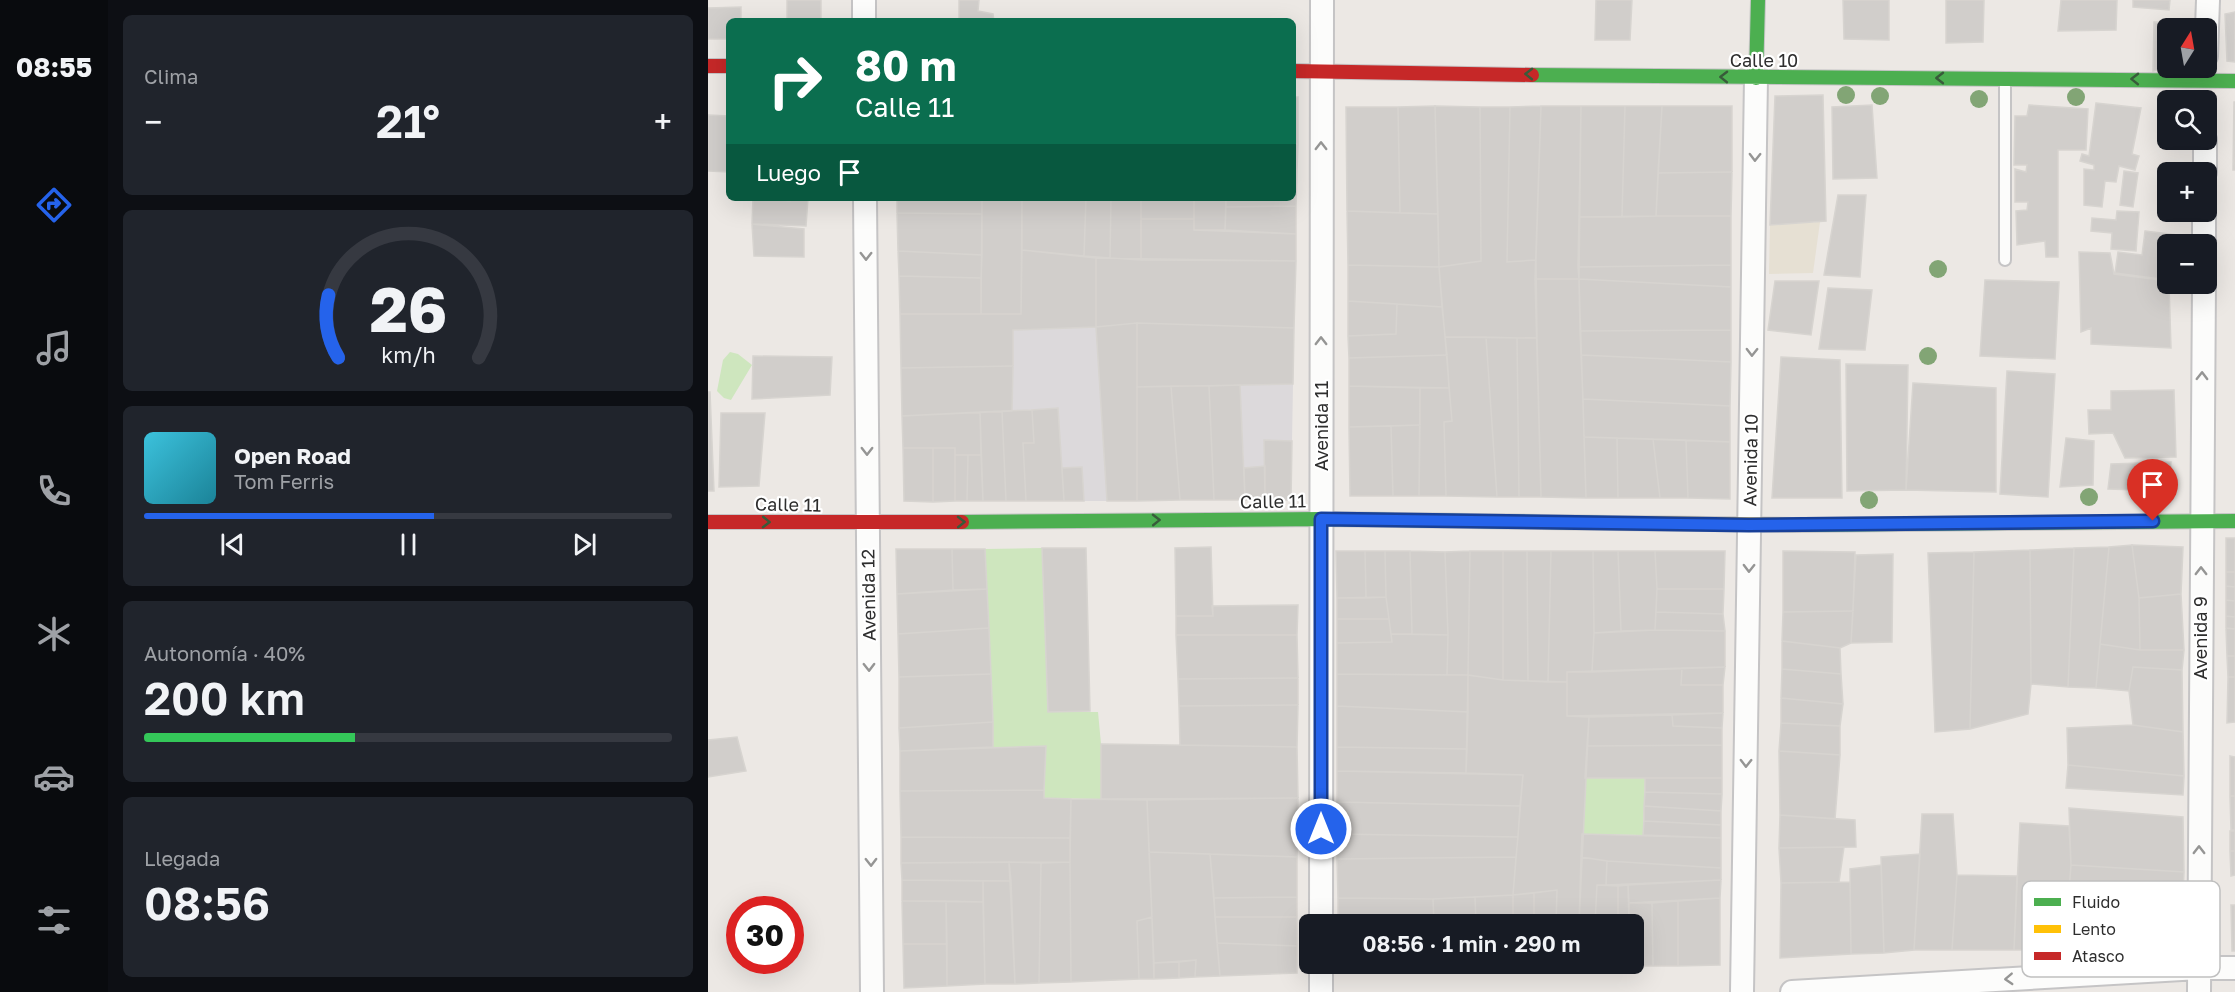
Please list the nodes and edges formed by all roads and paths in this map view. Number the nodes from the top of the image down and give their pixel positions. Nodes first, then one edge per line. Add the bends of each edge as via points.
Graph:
1 (864, 0) edge
2 (1322, 0) edge
3 (1758, 0) edge
4 (2208, 0) edge
5 (864, 18) edge
6 (2207, 18) edge
7 (708, 66) edge
8 (726, 66) edge
9 (1296, 71) edge
10 (1321, 71) junction
11 (1756, 78) junction
12 (2005, 78) junction
13 (2235, 81) edge
14 (2206, 83) edge
15 (865, 201) edge
16 (2005, 260) dead end
17 (2204, 294) edge
18 (1321, 519) junction
19 (2201, 521) junction
20 (2235, 521) edge
21 (708, 522) edge
22 (867, 523) junction
23 (1749, 525) junction
24 (2199, 881) edge
25 (1321, 914) edge
26 (1321, 974) edge
27 (2046, 977) edge
28 (872, 992) edge
29 (1321, 992) edge
30 (1742, 992) edge
31 (1792, 992) edge

1 - 5 street
2 - 10 street, Avenida 11
3 - 11 street, Avenida 10
4 - 6 street
7 - 8 street
9 - 10 street, Calle 10
11 -> 10 street, Calle 10
18 -> 10 street, Avenida 11
12 -> 11 street, Calle 10
11 -> 23 street, Avenida 10
14 -> 12 street, Calle 10
12 - 16 lane
13 - 14 street, Calle 10
15 -> 22 street, Avenida 12
19 -> 17 street, Avenida 9
22 -> 18 street, Calle 11
18 - 23 street, Calle 11
18 - 25 street, Avenida 11
19 - 20 street, Calle 11
19 - 23 street, Calle 11
24 -> 19 street, Avenida 9
21 -> 22 street, Calle 11
22 -> 28 street, Avenida 12
23 -> 30 street, Avenida 10
26 - 29 street
27 -> 31 street

